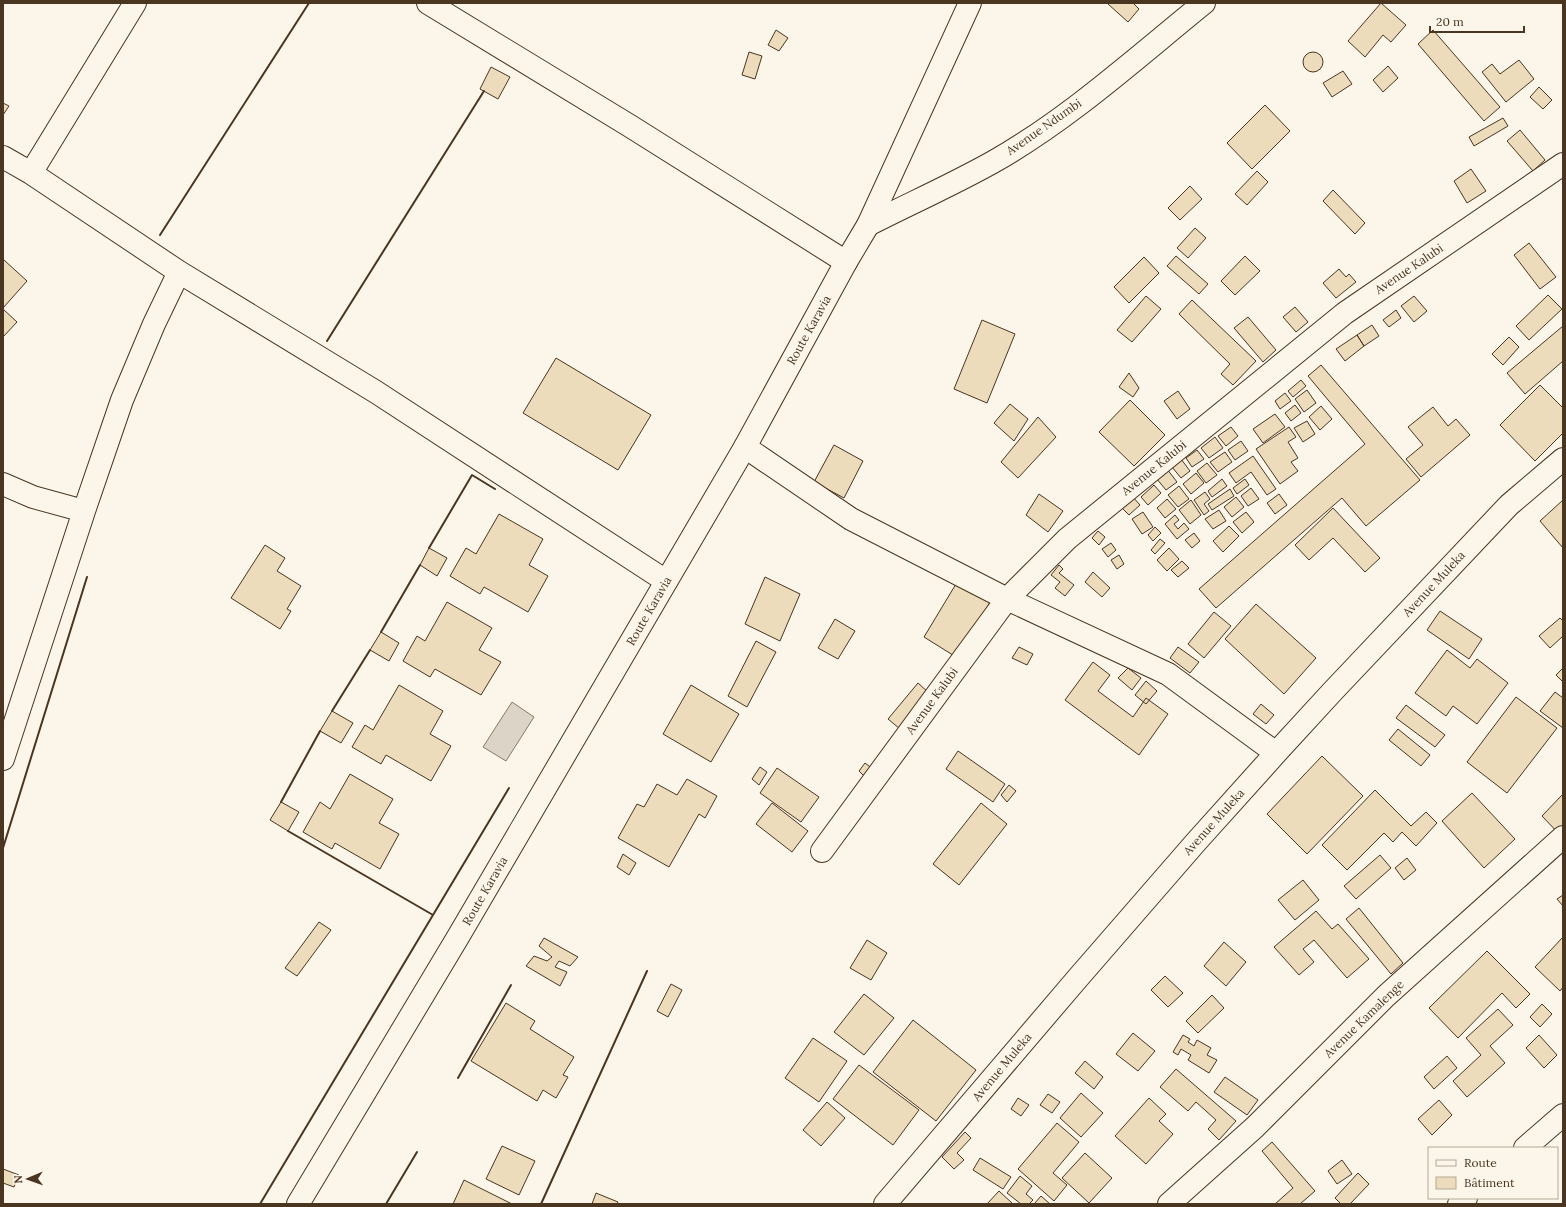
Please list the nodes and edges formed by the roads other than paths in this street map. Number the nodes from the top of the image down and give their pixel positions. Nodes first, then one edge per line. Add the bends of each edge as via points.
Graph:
1 (135, 3) edge
2 (428, 3) edge
3 (970, 3) edge
4 (1204, 3) edge
5 (3, 157) edge
6 (1563, 164) edge
7 (31, 173) junction
8 (868, 225) junction
9 (846, 262) junction
10 (179, 272) junction
11 (745, 447) junction
12 (1563, 459) edge
13 (3, 484) edge
14 (84, 511) junction
15 (666, 581) junction
16 (1007, 599) junction
17 (1276, 754) junction
18 (3, 759) edge
19 (1563, 837) edge
20 (822, 851) dead end
21 (1563, 1115) edge
22 (1526, 1147) edge
23 (298, 1204) edge
24 (885, 1204) edge
25 (1169, 1204) edge

1 - 7 street
2 - 9 street
3 - 8 street, Route Karavia
4 - 8 street, Avenue Ndumbi via 1079,104 993,162
5 - 7 street
6 - 16 street, Avenue Kalubi via 1345,313 1067,539
7 - 10 street
8 - 9 street, Route Karavia
9 - 11 street, Route Karavia
10 - 14 street via 122,400
10 - 15 street via 376,392
11 - 15 street, Route Karavia
11 - 16 street via 851,519
12 - 17 street, Avenue Muleka via 1509,505
13 - 14 street via 33,497
14 - 18 street
15 - 23 street, Route Karavia
16 - 17 street via 1168,674
16 - 20 street, Avenue Kalubi
17 - 24 street, Avenue Muleka via 1092,961
19 - 25 street, Avenue Kamalenge via 1386,996 1254,1127
21 - 22 street

